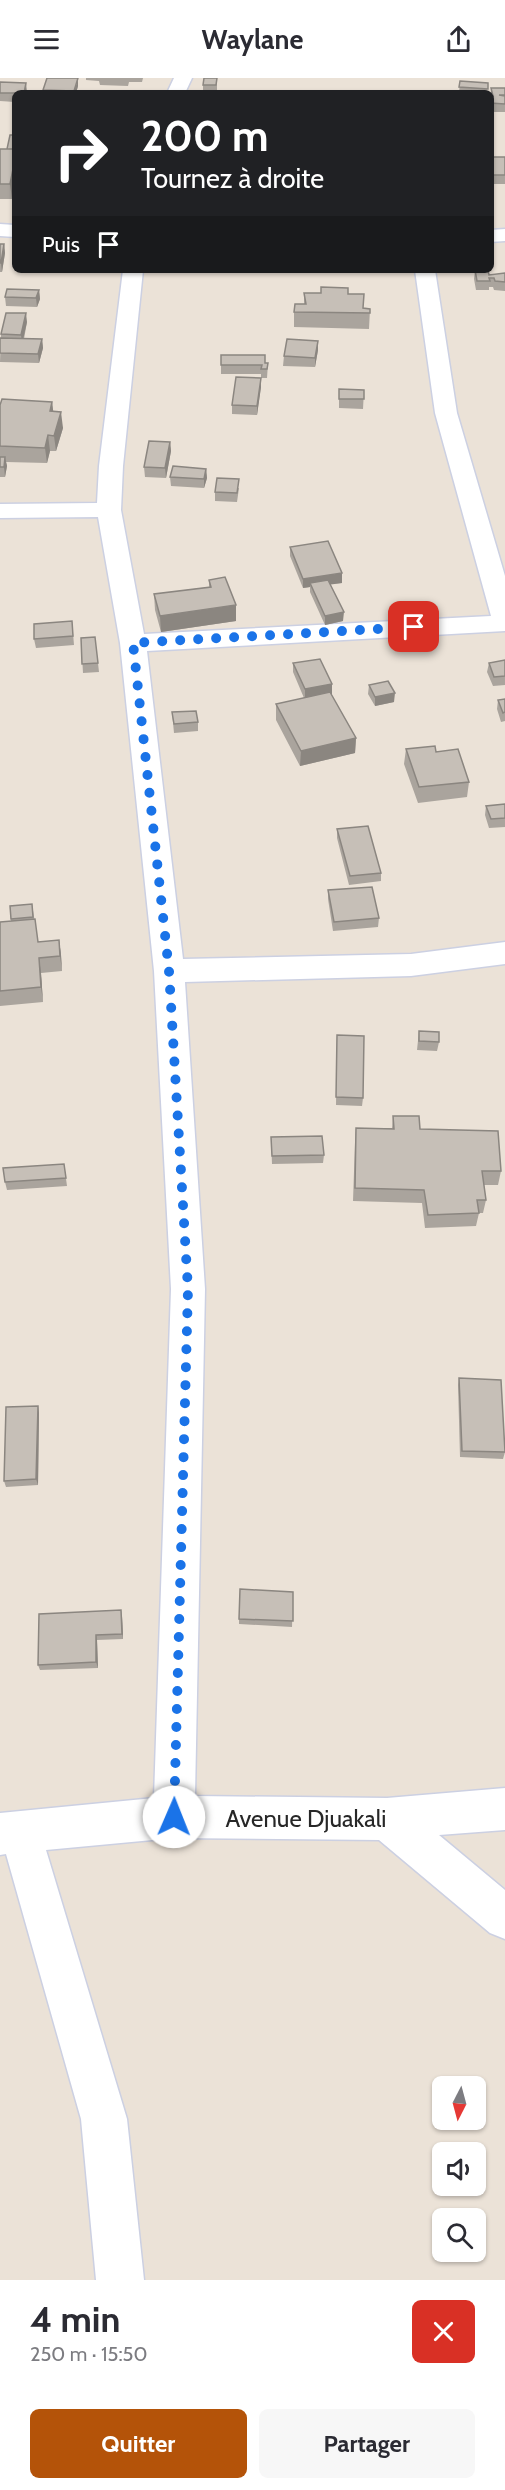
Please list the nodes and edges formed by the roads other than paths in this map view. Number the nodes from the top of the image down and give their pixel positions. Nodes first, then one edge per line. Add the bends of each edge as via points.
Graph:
1 (133, 273) edge
2 (425, 273) edge
3 (110, 510) junction
4 (0, 511) edge
5 (505, 621) edge
6 (133, 643) junction
7 (505, 952) edge
8 (169, 971) junction
9 (505, 1809) edge
10 (174, 1817) junction
11 (387, 1819) junction
12 (10, 1833) edge
13 (505, 1917) edge
14 (120, 2280) edge

1 - 3 street via 111,466
2 - 5 street via 446,412
3 - 4 street
3 - 6 street
5 - 6 street
6 - 8 street
7 - 8 street via 411,965
8 - 10 street via 188,1289
9 - 11 street, Avenue Djuakali
10 - 11 street, Avenue Djuakali
10 - 12 street, Avenue Djuakali
11 - 13 street
12 - 14 street via 104,2119

